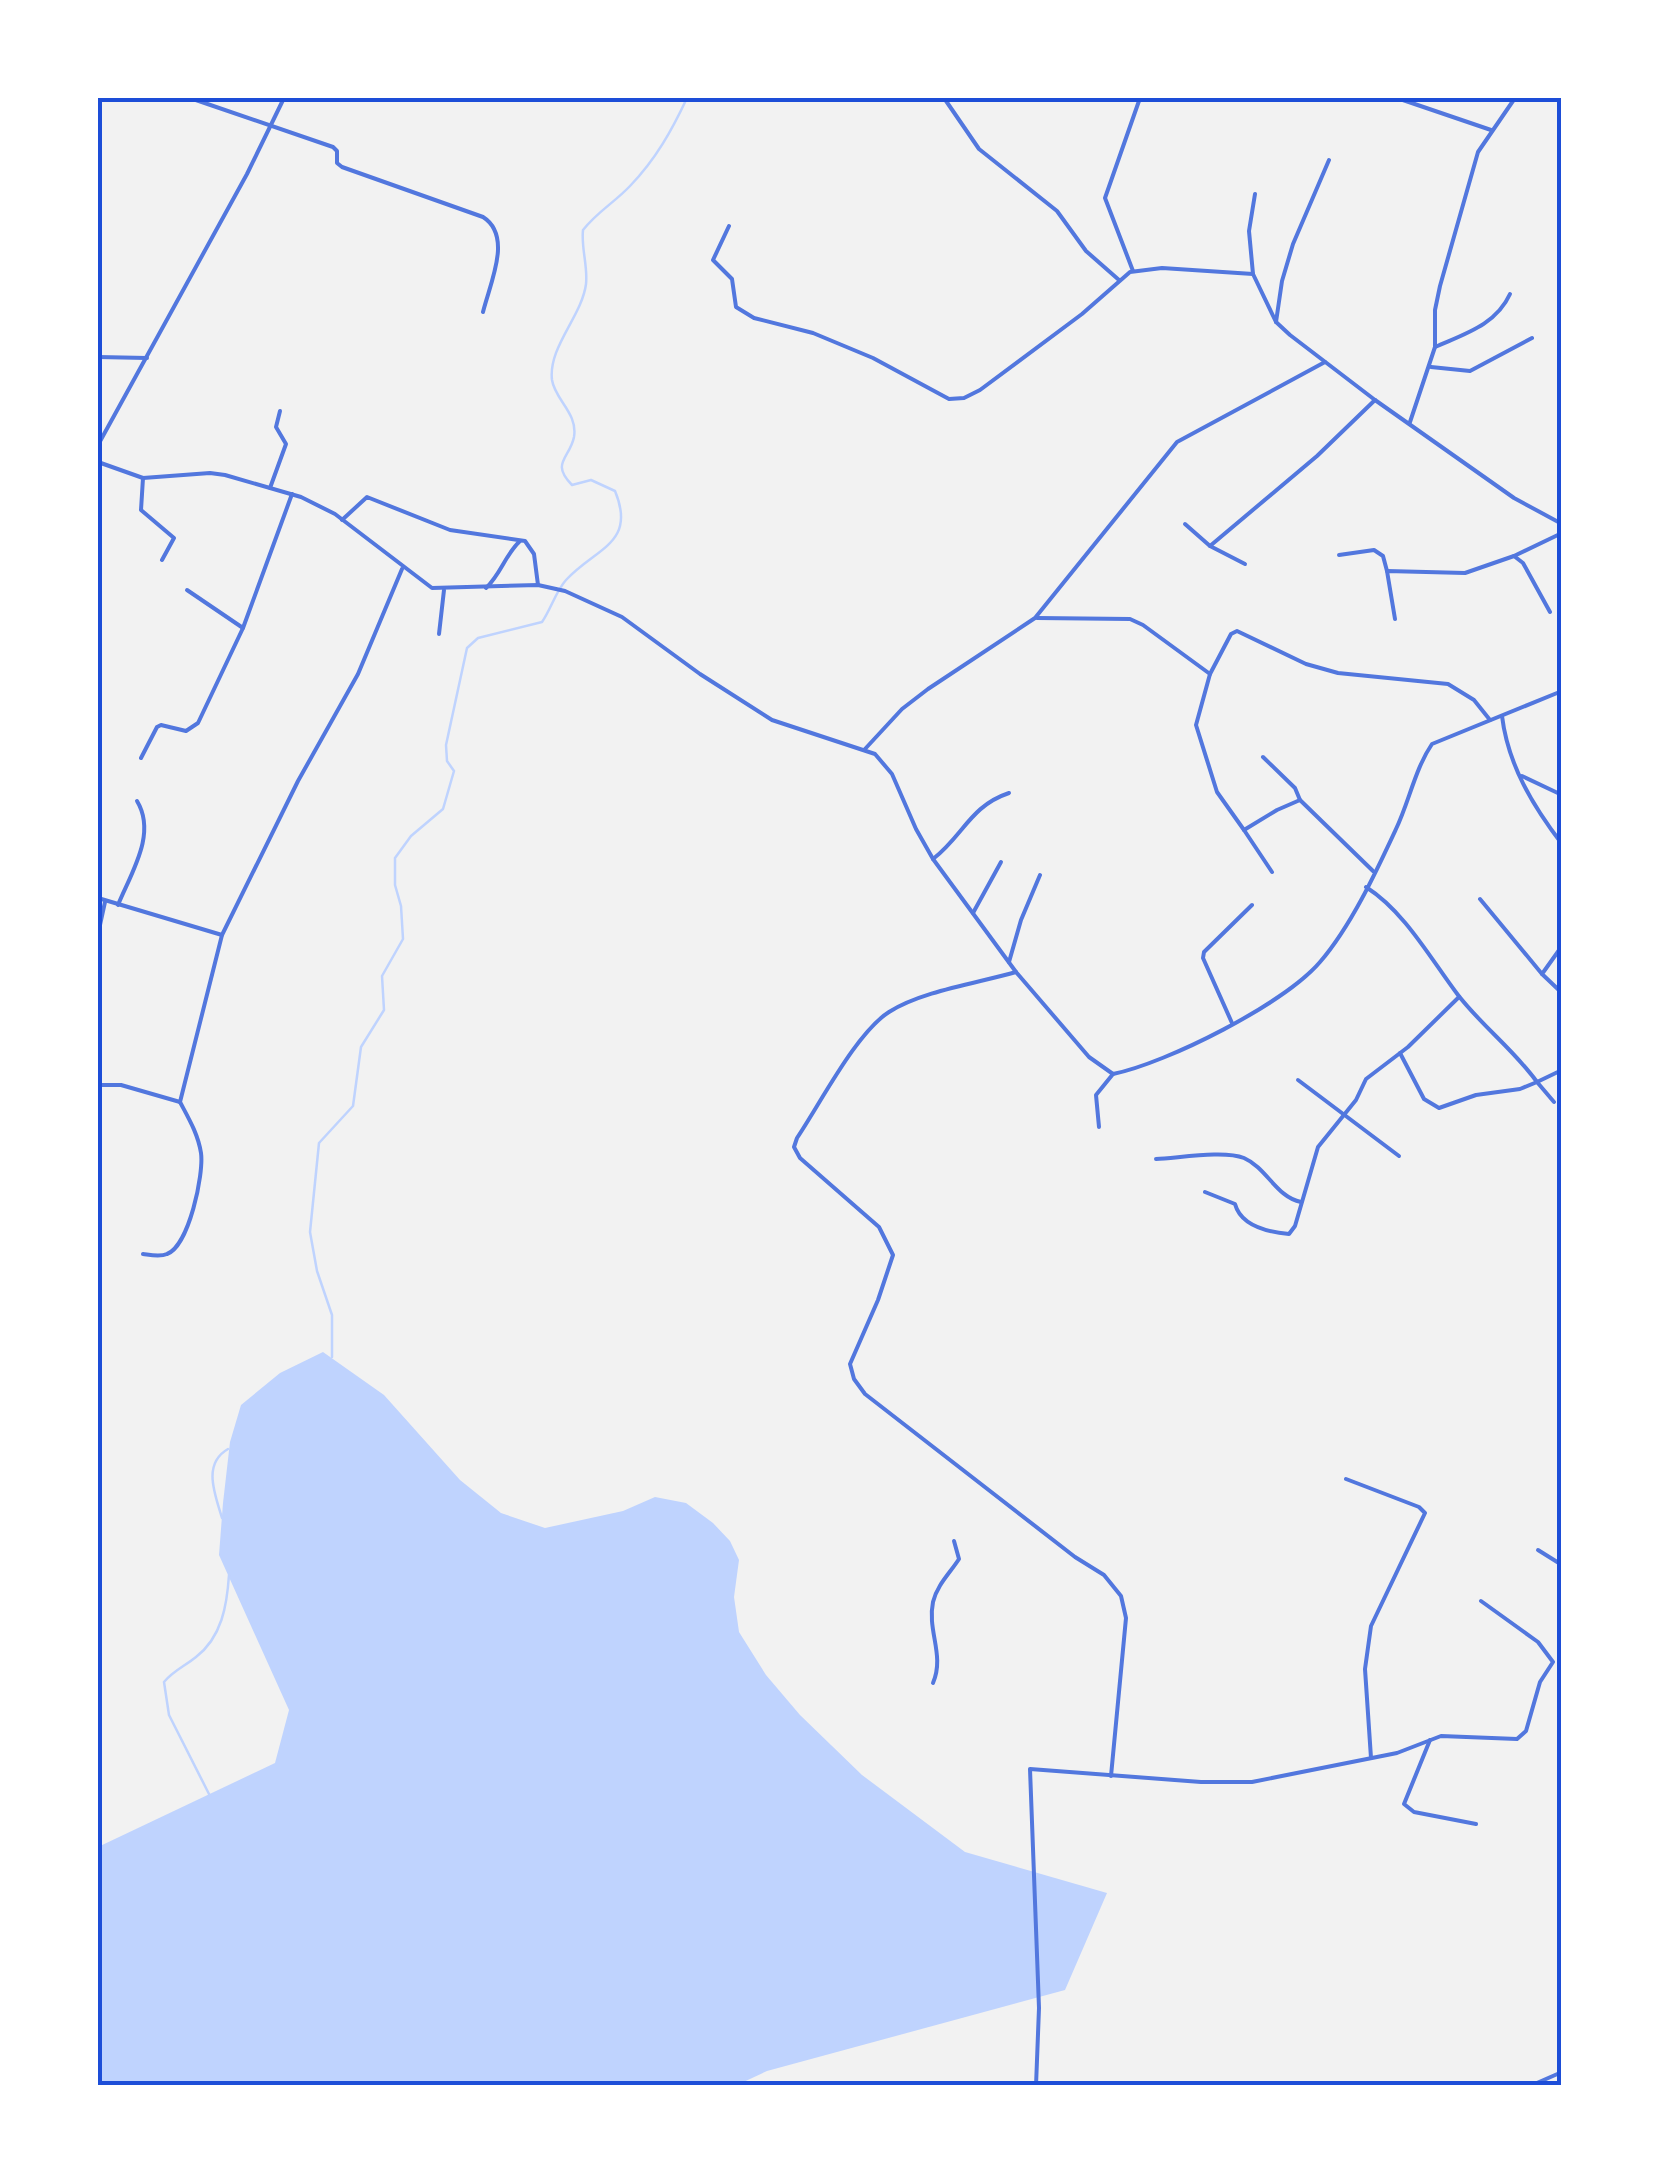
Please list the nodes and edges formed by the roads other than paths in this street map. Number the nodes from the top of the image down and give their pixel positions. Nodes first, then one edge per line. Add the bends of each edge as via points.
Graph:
1 (190, 98) edge
2 (284, 98) edge
3 (944, 98) edge
4 (1140, 98) edge
5 (1396, 98) edge
6 (1515, 98) edge
7 (271, 124) junction
8 (1490, 130) junction
9 (1329, 160) dead end
10 (1255, 194) dead end
11 (729, 226) dead end
12 (1133, 271) junction
13 (1253, 274) junction
14 (1119, 280) junction
15 (1510, 294) dead end
16 (484, 312) dead end
17 (1276, 322) junction
18 (1532, 338) dead end
19 (1435, 347) junction
20 (98, 357) edge
21 (147, 358) junction
22 (1325, 362) junction
23 (1430, 367) junction
24 (1375, 400) junction
25 (280, 411) dead end
26 (1410, 422) junction
27 (98, 445) edge
28 (98, 462) edge
29 (143, 478) junction
30 (270, 488) junction
31 (292, 494) junction
32 (342, 520) junction
33 (1184, 524) dead end
34 (1562, 524) edge
35 (1562, 533) edge
36 (520, 541) junction
37 (1210, 546) junction
38 (1340, 555) dead end
39 (1514, 556) junction
40 (162, 560) dead end
41 (1245, 564) dead end
42 (402, 569) junction
43 (1387, 571) junction
44 (538, 585) junction
45 (486, 588) junction
46 (187, 590) dead end
47 (444, 590) junction
48 (1550, 612) dead end
49 (1035, 618) junction
50 (1395, 619) dead end
51 (243, 628) junction
52 (439, 634) dead end
53 (1210, 674) junction
54 (1562, 691) edge
55 (1502, 716) junction
56 (1490, 720) junction
57 (865, 749) junction
58 (1263, 757) dead end
59 (141, 758) dead end
60 (1522, 776) junction
61 (1010, 793) dead end
62 (1562, 795) edge
63 (1300, 800) junction
64 (137, 801) dead end
65 (1244, 830) junction
66 (1562, 844) edge
67 (934, 860) junction
68 (1000, 862) dead end
69 (1373, 871) junction
70 (1272, 872) dead end
71 (1040, 875) dead end
72 (1366, 887) junction
73 (98, 898) edge
74 (1480, 899) dead end
75 (105, 902) junction
76 (118, 905) junction
77 (1252, 905) dead end
78 (973, 913) junction
79 (98, 934) edge
80 (222, 935) junction
81 (1562, 946) edge
82 (1009, 962) junction
83 (1016, 972) junction
84 (1542, 974) junction
85 (1562, 993) edge
86 (1459, 996) junction
87 (1232, 1023) junction
88 (1400, 1053) junction
89 (1562, 1070) edge
90 (1113, 1074) junction
91 (1298, 1080) dead end
92 (1538, 1082) junction
93 (98, 1085) edge
94 (180, 1102) junction
95 (1554, 1102) dead end
96 (1344, 1116) junction
97 (1099, 1127) dead end
98 (1399, 1156) dead end
99 (1156, 1159) dead end
100 (1205, 1192) dead end
101 (1301, 1202) junction
102 (144, 1254) dead end
103 (1346, 1480) dead end
104 (954, 1541) dead end
105 (1538, 1550) dead end
106 (1562, 1565) edge
107 (1481, 1601) dead end
108 (1554, 1662) junction
109 (1562, 1662) edge
110 (933, 1683) dead end
111 (1430, 1739) junction
112 (1370, 1758) junction
113 (1111, 1776) junction
114 (1476, 1824) dead end
115 (1562, 2072) edge
116 (1036, 2086) edge
117 (1530, 2086) edge

1 - 7 street
2 - 7 street
3 - 14 street via 979,148 1056,210 1086,251
4 - 12 street via 1106,198
5 - 8 street
6 - 8 street
7 - 16 street via 333,147 342,167 494,224 498,251
7 - 21 street
8 - 19 street via 1440,286
9 - 17 street via 1292,244
10 - 13 street via 1249,231
11 - 14 street via 714,264 732,278 733,299 745,314 874,358 949,399 980,390
12 - 13 street
12 - 14 street
13 - 17 street
15 - 19 street via 1482,326
17 - 22 street
18 - 23 street via 1470,371
19 - 23 street
20 - 21 street
21 - 27 street
22 - 24 street
22 - 49 street via 1177,442
23 - 26 street
24 - 26 street
24 - 37 street
25 - 30 street via 276,426 286,443
26 - 34 street via 1514,498
28 - 29 street
29 - 30 street via 210,473
29 - 40 street via 142,510 174,538
30 - 31 street
31 - 32 street
31 - 51 street
32 - 36 street via 367,497 450,530
32 - 42 street
33 - 37 street
35 - 39 street
36 - 44 street via 530,544
36 - 45 street
37 - 41 street
38 - 43 street via 1374,550
39 - 43 street via 1465,573
39 - 48 street
42 - 47 street
42 - 80 street via 358,674
43 - 50 street
44 - 45 street
44 - 57 street via 622,617 772,720
45 - 47 street
46 - 51 street
47 - 52 street
49 - 53 street via 1130,619
49 - 57 street via 928,689
51 - 59 street via 194,728 157,727
53 - 56 street via 1231,634 1243,631 1338,673 1448,684
53 - 65 street via 1196,725 1217,792
54 - 55 street
55 - 56 street
55 - 60 street via 1507,750
56 - 69 street via 1432,744
57 - 67 street via 886,764
58 - 63 street
60 - 62 street
60 - 66 street via 1532,804
61 - 67 street via 979,808
63 - 65 street
63 - 69 street
64 - 76 street via 146,834
65 - 70 street
67 - 78 street
68 - 78 street
69 - 72 street
71 - 82 street
72 - 86 street via 1430,954
72 - 87 street via 1319,964
73 - 75 street
74 - 84 street
75 - 76 street
75 - 79 street
76 - 80 street
77 - 87 street via 1203,958
78 - 82 street
80 - 94 street
81 - 84 street
82 - 83 street
83 - 90 street via 1089,1057
83 - 113 street via 909,1002 880,1019 794,1147 879,1227 892,1254 850,1364 858,1386 1118,1589 1126,1618
84 - 85 street
86 - 88 street
86 - 92 street
87 - 90 street
88 - 92 street via 1424,1099 1438,1108
88 - 96 street via 1366,1079
89 - 92 street
90 - 97 street via 1096,1095
91 - 96 street
92 - 95 street
93 - 94 street
94 - 102 street via 200,1152 196,1203 173,1251
96 - 98 street
96 - 101 street via 1318,1147
99 - 101 street via 1244,1158
100 - 101 street via 1234,1204 1247,1223 1283,1234 1292,1231
103 - 112 street via 1424,1513 1371,1626 1364,1669
104 - 110 street via 959,1560 934,1601 939,1659
105 - 106 street
107 - 108 street via 1538,1642
108 - 109 street
108 - 111 street via 1517,1739
111 - 112 street
111 - 114 street via 1404,1804 1414,1812
112 - 113 street via 1252,1782
113 - 116 street via 1030,1769
115 - 117 street

